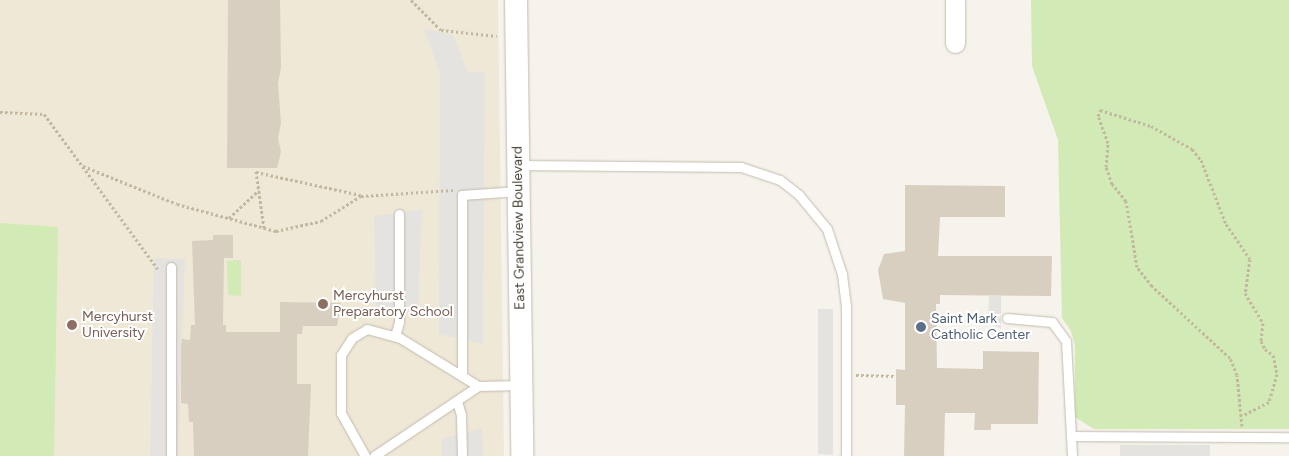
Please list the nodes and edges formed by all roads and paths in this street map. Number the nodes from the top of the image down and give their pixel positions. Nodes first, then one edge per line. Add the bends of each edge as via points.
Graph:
1 (412, 0) edge
2 (516, 0) edge
3 (955, 0) edge
4 (498, 36) dead end
5 (955, 43) dead end
6 (0, 112) edge
7 (518, 165) junction
8 (83, 166) junction
9 (259, 190) junction
10 (462, 190) dead end
11 (519, 191) junction
12 (361, 196) junction
13 (399, 214) dead end
14 (228, 219) junction
15 (264, 228) junction
16 (172, 267) dead end
17 (171, 287) junction
18 (1007, 318) dead end
19 (395, 336) junction
20 (846, 375) junction
21 (462, 376) junction
22 (896, 376) dead end
23 (521, 384) junction
24 (478, 386) junction
25 (457, 401) junction
26 (1242, 416) junction
27 (1071, 436) junction
28 (1242, 437) junction
29 (1289, 437) edge
30 (171, 456) edge
31 (365, 456) edge
32 (374, 456) edge
33 (462, 456) edge
34 (522, 456) edge
35 (846, 456) edge
36 (1072, 456) edge

1 - 4 path via 441,30
2 - 7 street, East Grandview Boulevard
3 - 5 street
6 - 8 path via 44,114
7 - 11 street, East Grandview Boulevard
7 - 20 lane via 719,165 761,172 780,180 816,213 836,249 846,306
8 - 14 path via 176,204
8 - 17 path
9 - 12 path via 256,172
9 - 14 path
9 - 15 path
10 - 12 path
11 - 21 lane via 462,195
11 - 23 street, East Grandview Boulevard
12 - 15 path via 321,221 276,231
13 - 19 lane via 399,322
14 - 15 path
16 - 17 lane
17 - 30 lane
18 - 27 lane via 1040,318 1060,329 1068,357
19 - 21 lane
19 - 31 lane via 367,329 352,338 341,355 342,413
20 - 22 path
20 - 35 lane
21 - 24 lane
23 - 24 lane
23 - 34 street, East Grandview Boulevard
24 - 25 lane
25 - 32 lane
25 - 33 lane via 461,415
26 - 26 path via 1237,375 1230,358 1152,286 1137,267 1126,201 1112,184 1106,166 1108,143 1098,116 1100,110 1151,126 1192,150 1201,160 1226,224 1250,259 1245,293 1263,323 1261,341 1273,354 1277,374 1268,402
26 - 28 path
27 - 28 lane
27 - 36 lane
28 - 29 lane

